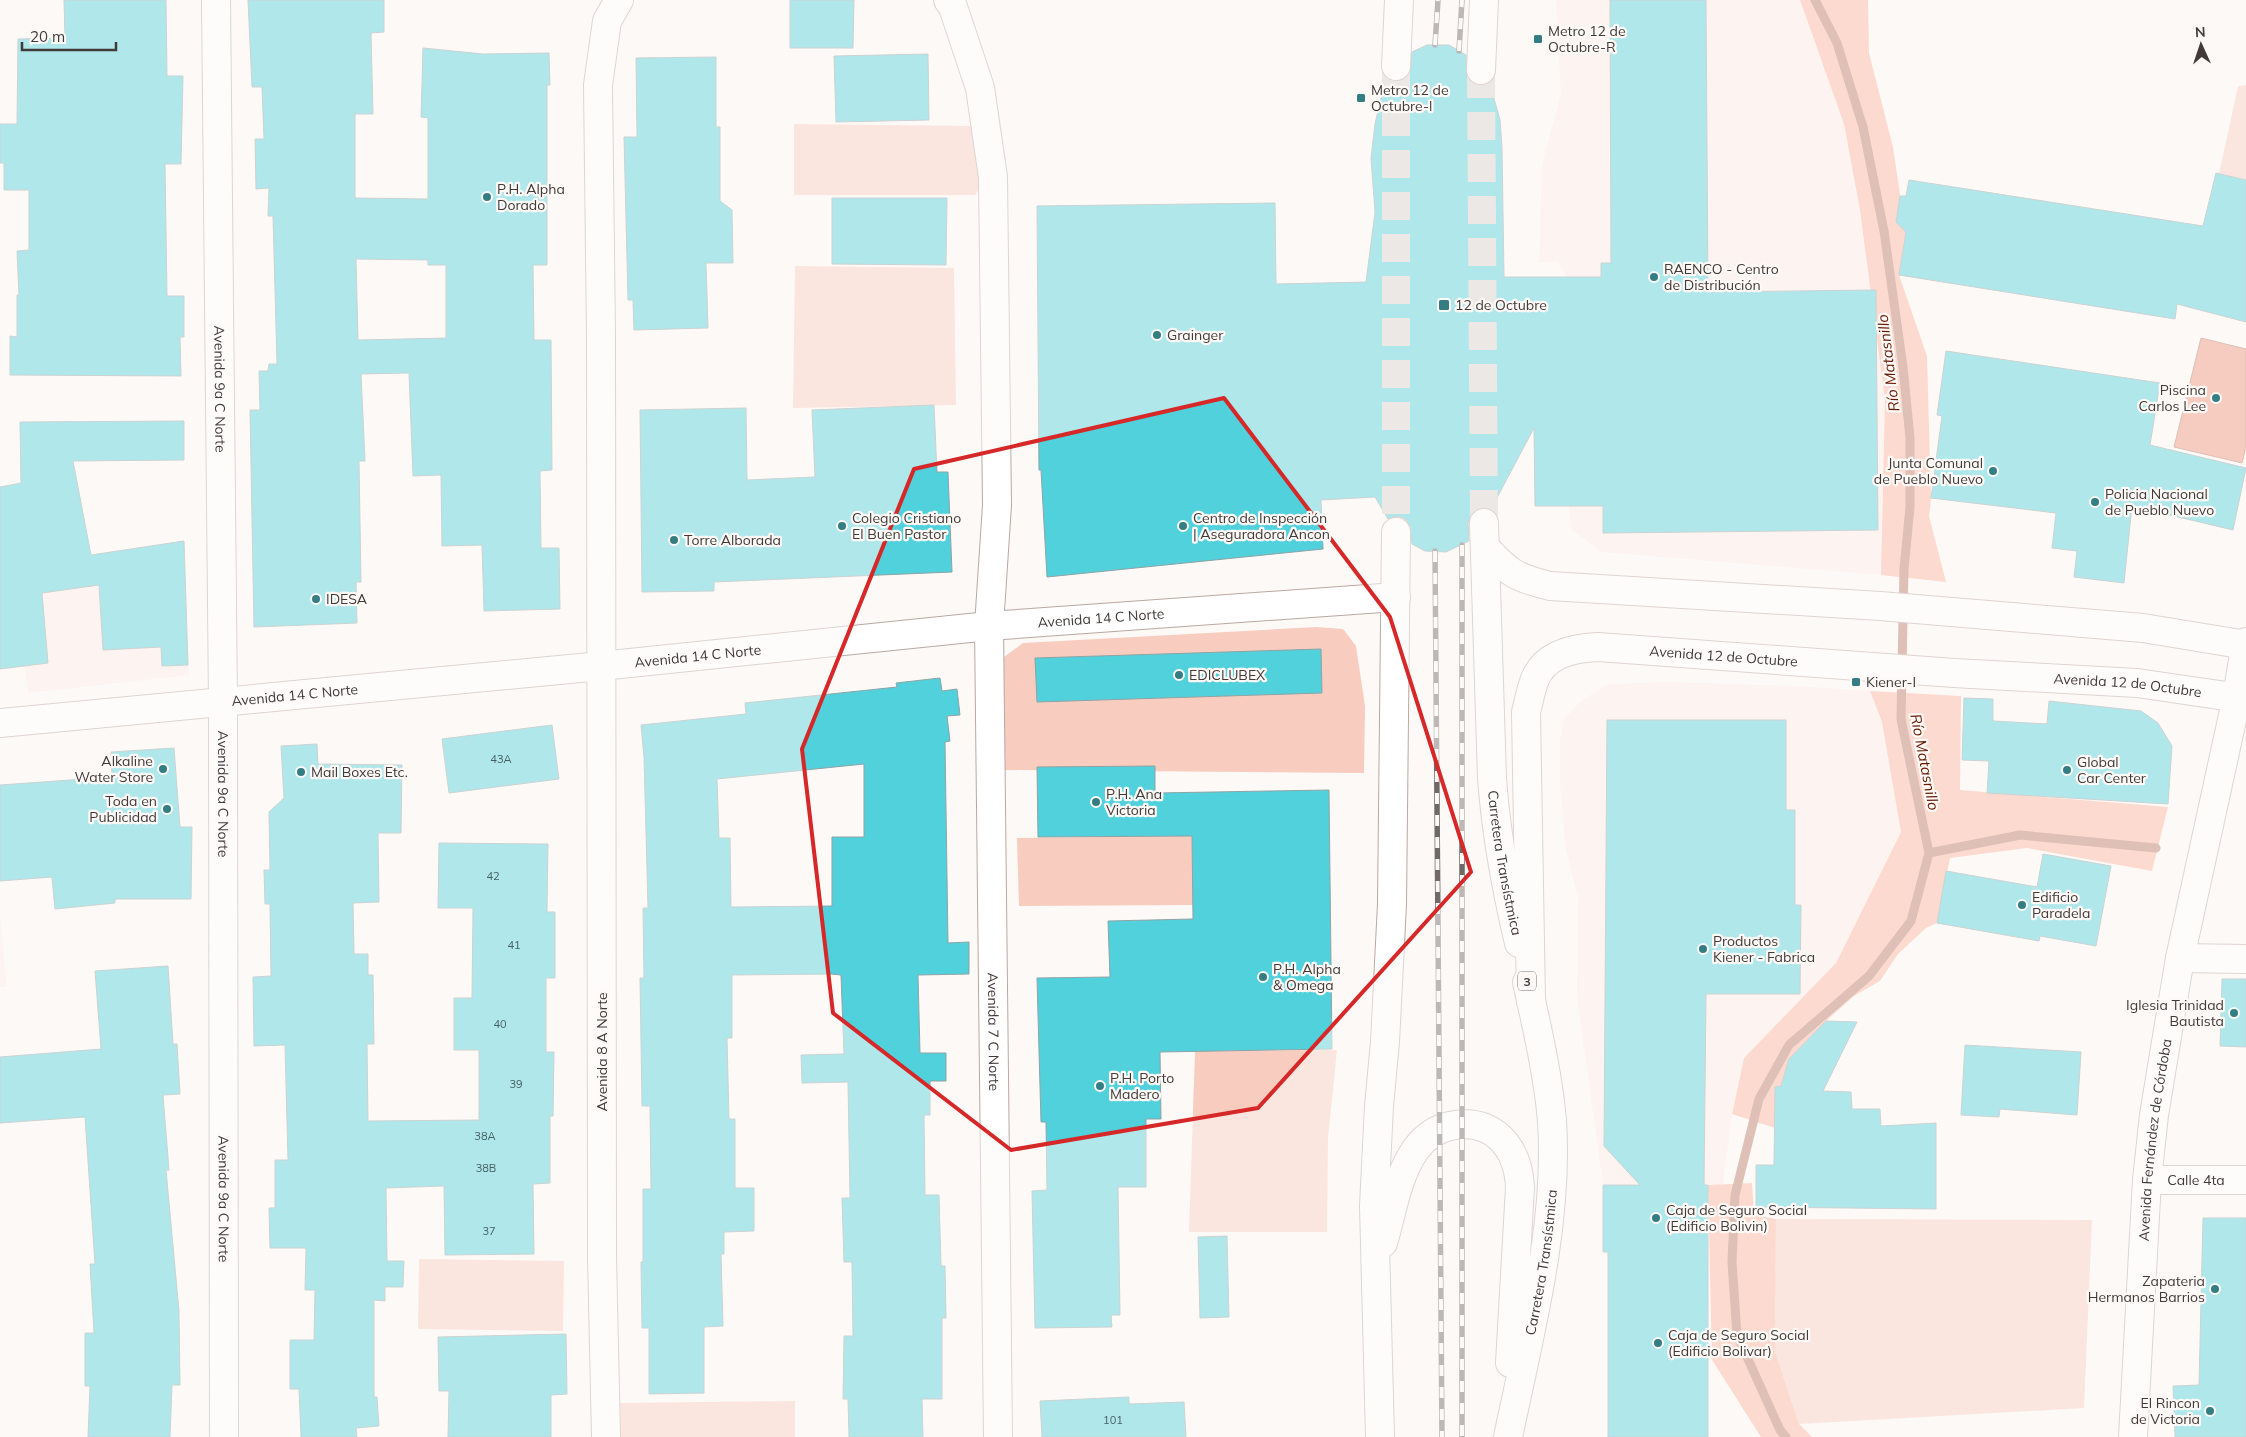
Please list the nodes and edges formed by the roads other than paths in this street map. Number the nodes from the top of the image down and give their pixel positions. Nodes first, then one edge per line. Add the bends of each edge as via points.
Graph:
1 (216, 0) edge
2 (619, 0) edge
3 (948, 0) edge
4 (1399, 0) edge
5 (1484, 0) edge
6 (1396, 66) tunnel mouth
7 (1481, 70) tunnel mouth
8 (1396, 532) tunnel mouth
9 (1396, 597) junction
10 (989, 626) junction
11 (2246, 644) edge
12 (601, 666) junction
13 (2242, 698) edge
14 (223, 703) junction
15 (0, 724) edge
16 (2180, 958) junction
17 (2246, 959) edge
18 (1531, 1001) junction
19 (2147, 1180) junction
20 (2246, 1180) edge
21 (1375, 1270) junction
22 (224, 1437) edge
23 (606, 1437) edge
24 (998, 1437) edge
25 (1380, 1437) edge
26 (1507, 1437) edge
27 (2133, 1437) edge

1 - 14 street, Avenida 9a C Norte
2 - 12 street, Avenida 8 A Norte via 607,21 598,85
3 - 10 street, Avenida 7 C Norte via 954,7 980,88 993,177 997,505
4 - 6 street
5 - 7 street
8 - 9 street
9 - 10 street, Avenida 14 C Norte
9 - 21 street via 1392,904 1376,1162
10 - 12 street, Avenida 14 C Norte
10 - 24 street, Avenida 7 C Norte
11 - 13 street, Avenida Fernández de Córdoba
11 - 18 street, Carretera Transístmica / 3 via 2143,628 1953,612 1550,586 1522,579 1503,567 1485,535 1495,814 1502,870
12 - 14 street, Avenida 14 C Norte
12 - 23 street, Avenida 8 A Norte via 602,1256
13 - 16 street, Avenida Fernández de Córdoba
13 - 18 street, Avenida 12 de Octubre via 2137,684 1575,648 1551,659 1536,677 1526,712
14 - 15 street, Avenida 14 C Norte
14 - 22 street, Avenida 9a C Norte
16 - 17 street
16 - 19 street, Avenida Fernández de Córdoba via 2154,1115
18 - 26 street, Carretera Transístmica / 3 via 1547,1075 1552,1168 1543,1265
19 - 20 street, Calle 4ta
19 - 27 street, Avenida Fernández de Córdoba
21 - 25 street
21 - 26 street via 1404,1173 1424,1139 1434,1132 1460,1124 1484,1128 1501,1138 1513,1154 1520,1187

